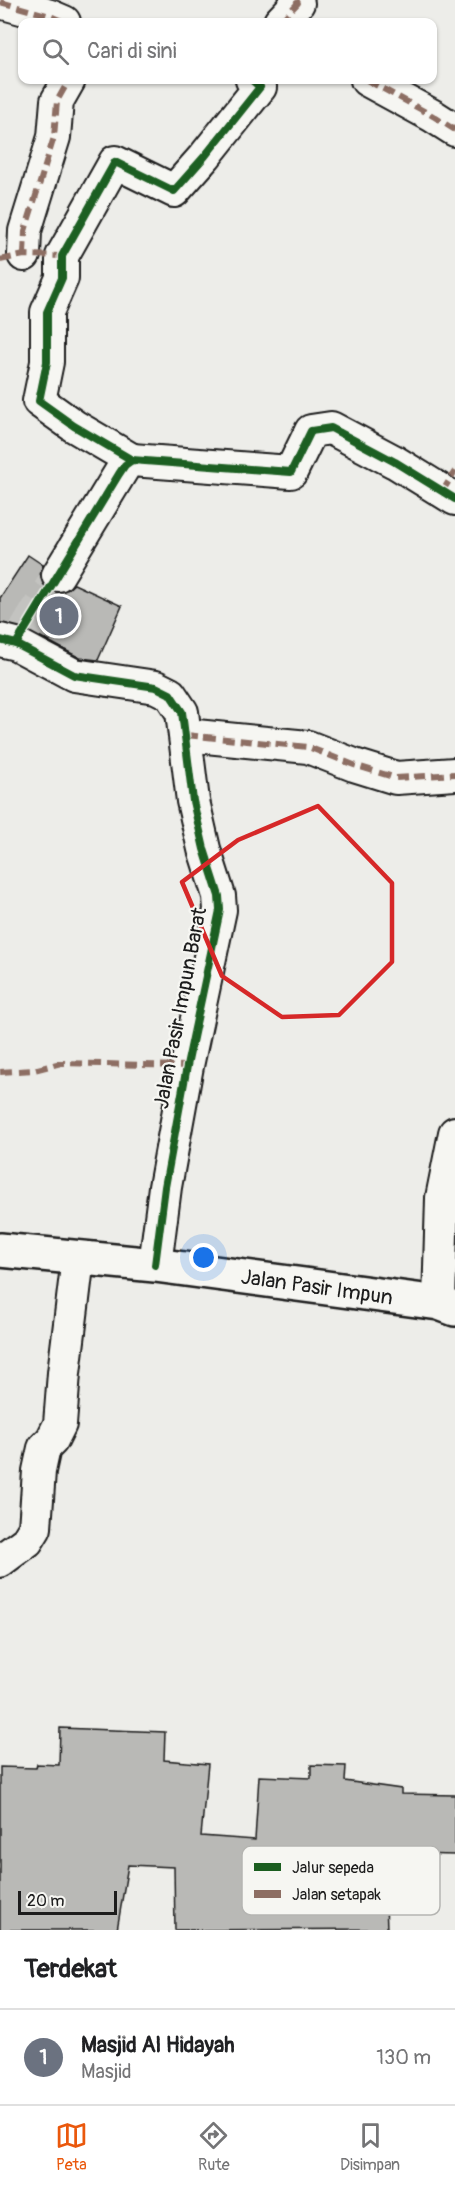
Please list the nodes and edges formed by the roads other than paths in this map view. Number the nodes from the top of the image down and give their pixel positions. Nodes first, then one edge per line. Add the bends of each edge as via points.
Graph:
1 (296, 0) edge
2 (0, 2) edge
3 (55, 18) edge
4 (284, 18) edge
5 (67, 84) edge
6 (257, 84) edge
7 (374, 84) edge
8 (455, 130) edge
9 (62, 256) junction
10 (12, 257) edge
11 (132, 460) junction
12 (451, 487) edge
13 (58, 575) tunnel mouth
14 (13, 639) edge
15 (186, 735) junction
16 (455, 774) edge
17 (455, 1133) edge
18 (0, 1250) edge
19 (78, 1258) junction
20 (155, 1265) junction
21 (447, 1306) edge
22 (0, 1561) edge

1 - 4 street via 298,3
2 - 3 street
5 - 10 street via 57,101 54,137 26,231
6 - 9 street via 260,87 174,191 115,162
7 - 8 street
9 - 10 street
9 - 11 street via 62,278 47,312 47,362 39,400
11 - 12 street via 291,472 311,431 331,428
11 - 13 street via 125,465
14 - 15 street, Jalan Pasir Impun Barat via 30,653 74,675 156,687 170,694 182,711
15 - 16 street via 308,747 396,778
15 - 20 street, Jalan Pasir Impun Barat via 193,801 220,910 187,1066
17 - 21 street via 442,1198
18 - 19 street, Jalan Pasir Impun
19 - 20 street, Jalan Pasir Impun
19 - 22 street via 60,1424 44,1448 35,1528 27,1541
20 - 21 street, Jalan Pasir Impun

